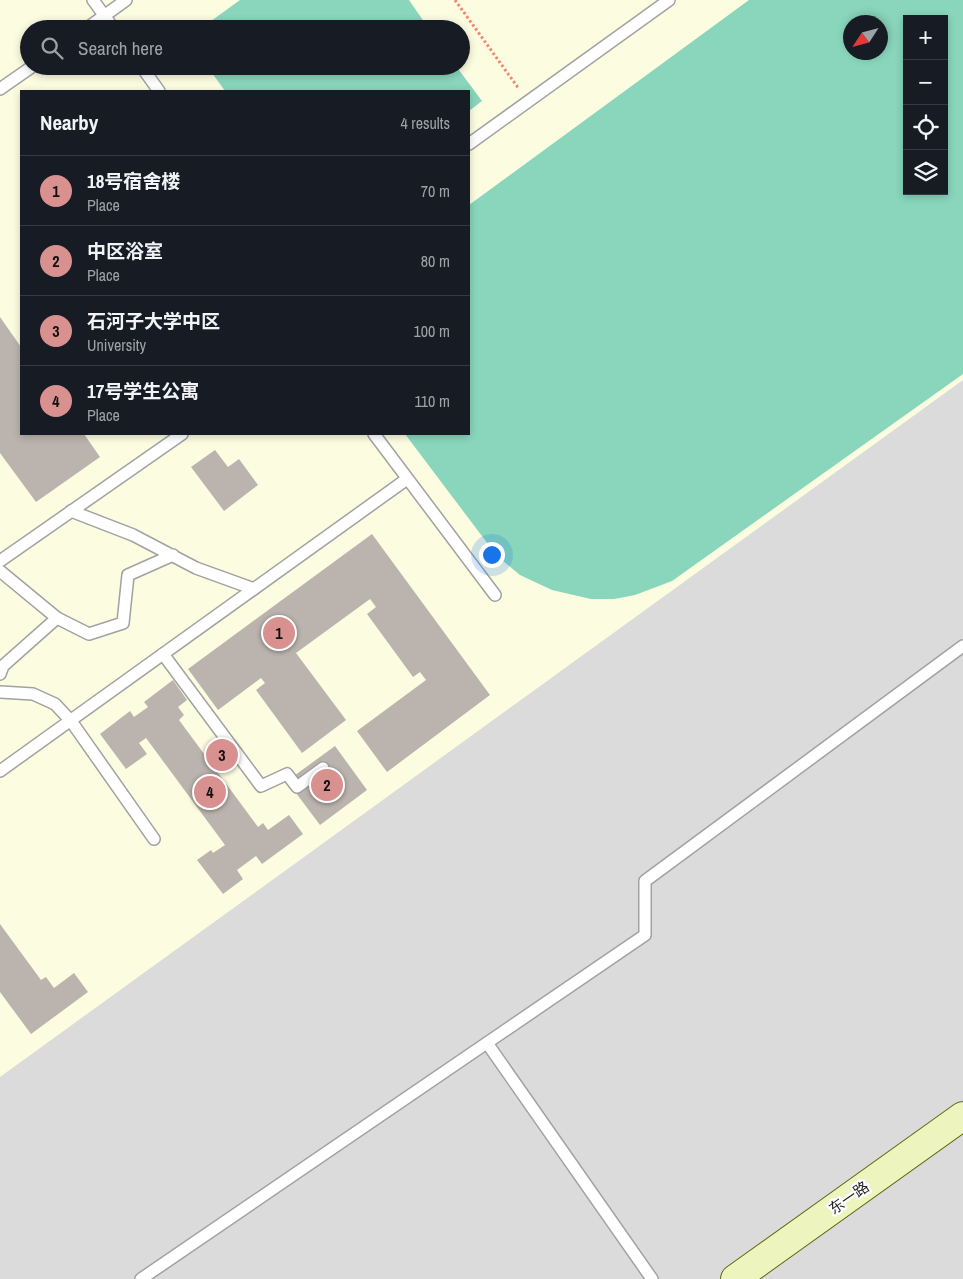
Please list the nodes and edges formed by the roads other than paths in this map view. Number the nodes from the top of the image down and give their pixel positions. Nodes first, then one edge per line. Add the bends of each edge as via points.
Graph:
1 (93, 0) edge
2 (126, 0) edge
3 (669, 0) edge
4 (104, 16) junction
5 (98, 20) edge
6 (107, 20) edge
7 (21, 75) edge
8 (147, 75) edge
9 (0, 90) edge
10 (158, 90) edge
11 (470, 143) edge
12 (181, 435) edge
13 (375, 435) edge
14 (407, 479) junction
15 (71, 511) junction
16 (173, 555) junction
17 (0, 561) edge
18 (0, 571) edge
19 (254, 589) junction
20 (495, 595) dead end
21 (57, 618) junction
22 (963, 646) edge
23 (163, 654) junction
24 (0, 674) edge
25 (0, 692) edge
26 (71, 721) junction
27 (323, 768) dead end
28 (0, 771) edge
29 (154, 839) dead end
30 (486, 1043) junction
31 (963, 1116) edge
32 (141, 1279) edge
33 (652, 1279) edge
34 (734, 1279) edge

1 - 4 lane
2 - 4 lane
3 - 11 lane
4 - 5 lane
4 - 6 lane
7 - 9 lane
8 - 10 lane
12 - 15 lane
13 - 14 lane
14 - 19 lane
14 - 20 lane
15 - 16 lane via 133,535
15 - 17 lane
16 - 19 lane via 196,568
16 - 21 lane via 128,575 123,623 89,634
18 - 21 lane
19 - 23 lane
21 - 24 lane via 3,666
22 - 30 lane via 645,881 645,935
23 - 26 lane
23 - 27 lane via 261,786 288,774 297,787
25 - 26 lane via 33,694 56,704
26 - 28 lane
26 - 29 lane
30 - 32 lane
30 - 33 lane
31 - 34 main road, 东一路

